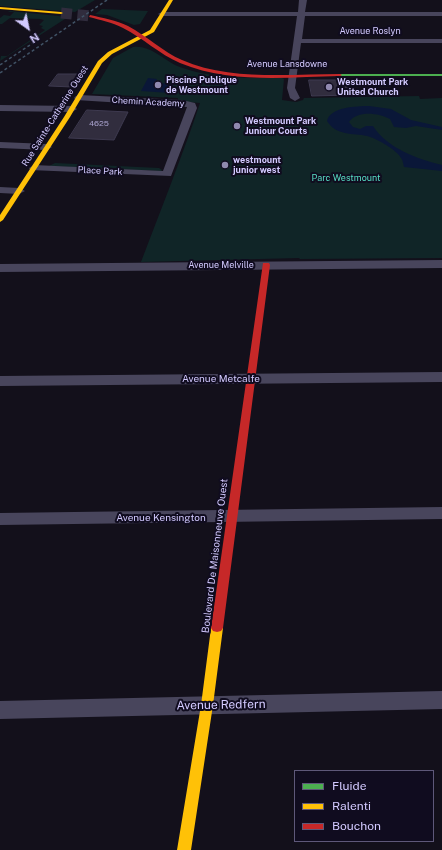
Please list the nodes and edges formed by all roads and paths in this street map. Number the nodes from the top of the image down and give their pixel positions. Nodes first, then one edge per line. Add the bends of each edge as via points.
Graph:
1 (165, 0) edge
2 (171, 0) edge
3 (303, 0) edge
4 (0, 8) edge
5 (61, 13) tunnel mouth
6 (162, 14) junction
7 (301, 14) junction
8 (442, 14) edge
9 (90, 16) tunnel mouth
10 (140, 36) junction
11 (298, 41) junction
12 (442, 41) edge
13 (294, 75) junction
14 (442, 75) edge
15 (79, 98) junction
16 (294, 98) dead end
17 (0, 108) edge
18 (72, 109) junction
19 (0, 145) edge
20 (47, 148) junction
21 (36, 164) junction
22 (169, 170) joint
23 (0, 190) edge
24 (19, 191) junction
25 (0, 220) edge
26 (442, 264) edge
27 (266, 265) junction
28 (0, 268) edge
29 (442, 377) edge
30 (250, 380) junction
31 (0, 381) edge
32 (442, 513) edge
33 (231, 517) junction
34 (0, 519) edge
35 (442, 700) edge
36 (207, 705) junction
37 (0, 710) edge
38 (184, 850) edge

1 - 10 street, Rue Sainte-Catherine Ouest
2 - 6 street, Rue Sainte-Catherine Ouest
3 - 7 street
4 - 5 street
6 - 7 street
6 - 10 street, Rue Sainte-Catherine Ouest via 152,30
7 - 8 street
7 - 11 street
9 - 10 street, Avenue Lansdowne via 117,22
10 - 13 street, Avenue Lansdowne via 178,60 197,68 237,74
10 - 15 street, Rue Sainte-Catherine Ouest via 102,60
11 - 12 street, Avenue Roslyn
11 - 13 street
13 - 14 street, Avenue Lansdowne
13 - 16 street via 291,90
15 - 18 street, Rue Sainte-Catherine Ouest
15 - 22 street, Chemin Academy via 183,103 192,106
17 - 18 street
18 - 20 street, Rue Sainte-Catherine Ouest
19 - 20 street
20 - 21 street, Rue Sainte-Catherine Ouest
21 - 22 street, Place Park
21 - 24 street, Rue Sainte-Catherine Ouest
23 - 24 street
24 - 25 street, Rue Sainte-Catherine Ouest
26 - 27 street, Avenue Melville
27 - 28 street, Avenue Melville
27 - 30 street, Boulevard De Maisonneuve Ouest
29 - 30 street, Avenue Metcalfe
30 - 31 street, Avenue Metcalfe
30 - 33 street, Boulevard De Maisonneuve Ouest
32 - 33 street, Avenue Kensington
33 - 34 street, Avenue Kensington
33 - 36 street, Boulevard De Maisonneuve Ouest
35 - 36 street, Avenue Redfern
36 - 37 street, Avenue Redfern
36 - 38 street, Boulevard De Maisonneuve Ouest

